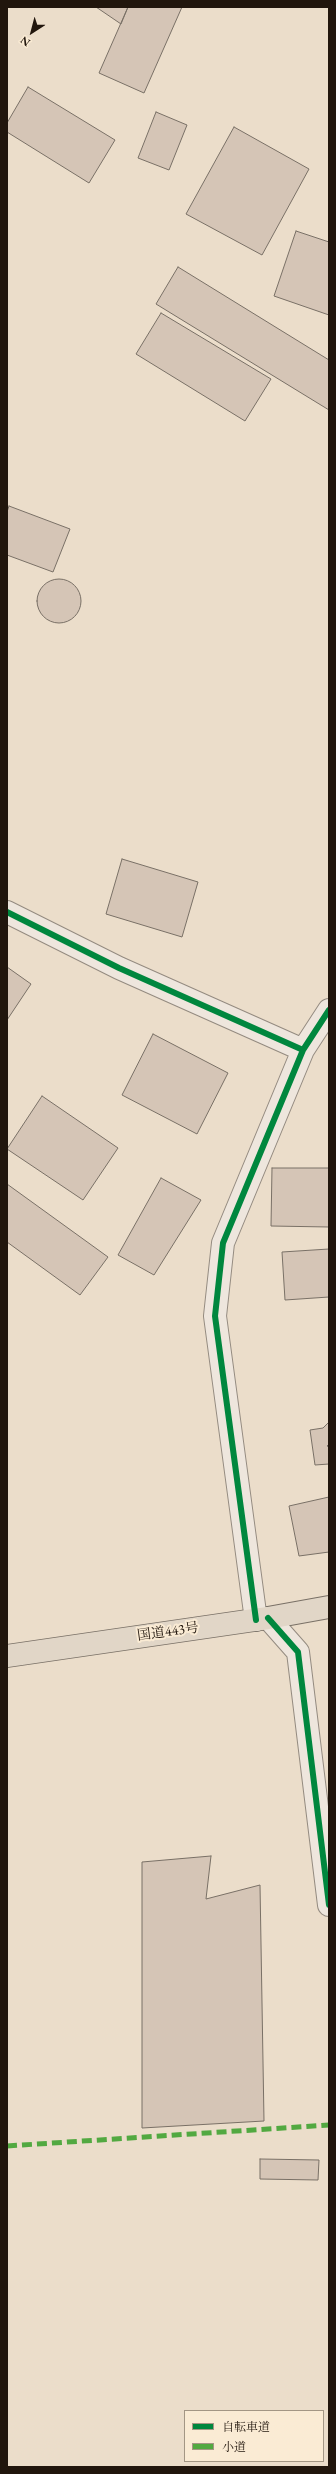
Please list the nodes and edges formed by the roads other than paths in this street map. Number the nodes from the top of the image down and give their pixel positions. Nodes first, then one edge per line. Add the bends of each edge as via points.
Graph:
1 (7, 912) edge
2 (329, 1010) edge
3 (303, 1050) junction
4 (329, 1607) edge
5 (262, 1619) junction
6 (7, 1656) edge
7 (329, 1905) edge

1 - 3 street via 119,968
2 - 3 street
3 - 5 street via 223,1243 215,1316
4 - 5 highway, 国道443号
5 - 6 highway, 国道443号
5 - 7 street via 298,1652

